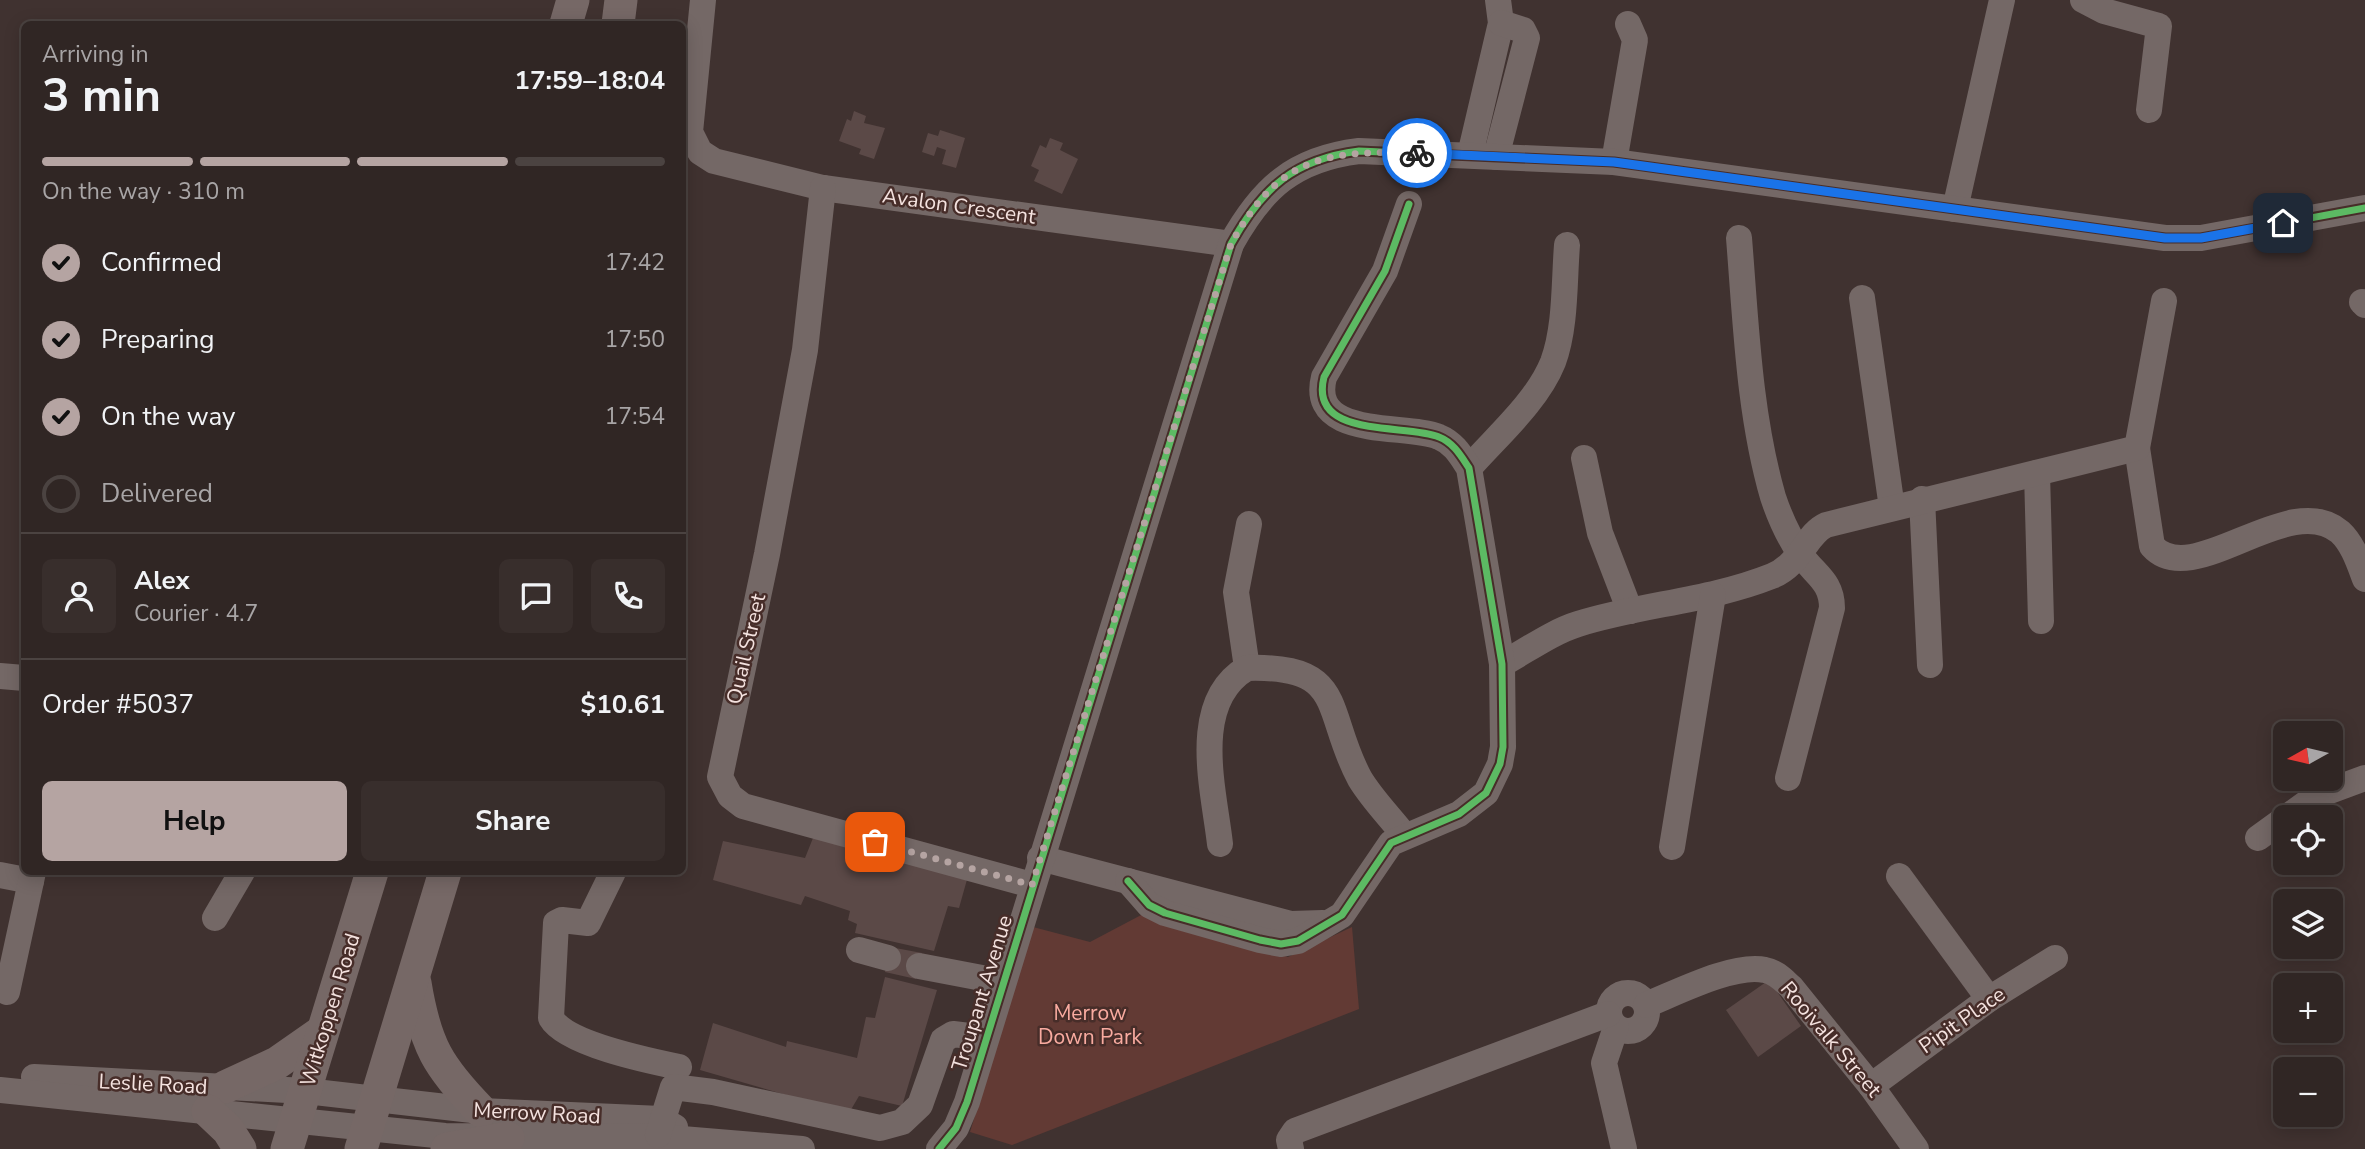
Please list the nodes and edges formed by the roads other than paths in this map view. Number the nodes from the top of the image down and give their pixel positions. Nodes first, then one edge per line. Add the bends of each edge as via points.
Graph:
1 (573, 0) edge
2 (621, 0) edge
3 (703, 0) edge
4 (2002, 0) edge
5 (2083, 0) edge
6 (1499, 12) edge
7 (567, 21) edge
8 (618, 21) edge
9 (1628, 24) dead end
10 (2150, 110) dead end
11 (1483, 156) junction
12 (1614, 162) junction
13 (822, 188) junction
14 (1409, 204) dead end
15 (2365, 208) edge
16 (1955, 209) junction
17 (1739, 238) dead end
18 (1231, 244) junction
19 (1567, 245) dead end
20 (1862, 298) dead end
21 (2164, 301) dead end
22 (2137, 448) junction
23 (1584, 458) dead end
24 (1469, 468) junction
25 (2037, 473) junction
26 (1922, 499) junction
27 (1892, 508) junction
28 (1249, 524) dead end
29 (1801, 555) junction
30 (2365, 579) edge
31 (1713, 595) junction
32 (1630, 611) junction
33 (2041, 621) dead end
34 (1502, 664) junction
35 (1930, 665) dead end
36 (1247, 668) junction
37 (0, 677) edge
38 (21, 678) edge
39 (1788, 778) dead end
40 (2365, 778) edge
41 (1404, 835) junction
42 (2258, 838) dead end
43 (1220, 844) dead end
44 (1672, 847) dead end
45 (1040, 858) junction
46 (0, 875) edge
47 (240, 875) edge
48 (371, 875) edge
49 (444, 875) edge
50 (612, 875) edge
51 (32, 876) edge
52 (1899, 876) dead end
53 (1032, 885) junction
54 (215, 918) dead end
55 (859, 950) dead end
56 (888, 958) dead end
57 (2055, 958) dead end
58 (919, 966) dead end
59 (414, 981) junction
60 (1003, 982) junction
61 (7, 992) dead end
62 (1989, 999) junction
63 (1612, 1021) junction
64 (320, 1033) junction
65 (986, 1038) junction
66 (679, 1067) dead end
67 (0, 1075) edge
68 (1871, 1086) junction
69 (0, 1090) edge
70 (306, 1091) junction
71 (217, 1099) junction
72 (481, 1111) junction
73 (367, 1126) edge
74 (659, 1128) junction
75 (292, 1136) edge
76 (508, 1138) junction
77 (879, 1138) edge
78 (240, 1149) edge
79 (447, 1149) edge
80 (802, 1149) edge
81 (939, 1149) edge
82 (1291, 1149) edge
83 (1624, 1149) edge
84 (1916, 1149) edge

1 - 7 main road
2 - 8 main road
3 - 13 street, Avalon Crescent via 690,120 694,145 714,162
4 - 16 street
5 - 10 street via 2159,26
6 - 11 street
9 - 12 street via 1635,40
11 - 12 street, Troupant Avenue
11 - 18 street, Troupant Avenue via 1359,151 1321,159 1277,181 1247,215
12 - 16 street, Troupant Avenue
13 - 18 street, Avalon Crescent
13 - 53 street, Quail Street via 805,350 720,776 730,796 743,806
14 - 24 street via 1385,271 1324,377 1322,393 1339,419 1432,434 1453,445
15 - 16 street, Troupant Avenue via 2184,238
17 - 29 street via 1758,422 1773,497
18 - 45 street, Troupant Avenue
19 - 24 street via 1553,362 1539,389
20 - 27 street
21 - 22 street
22 - 25 street
22 - 30 street via 2152,546 2164,555 2187,557 2306,521 2338,531
23 - 32 street via 1600,533
24 - 34 street
25 - 26 street
25 - 33 street
26 - 27 street
26 - 35 street
27 - 29 street via 1822,527
28 - 36 street via 1236,592
29 - 31 street via 1775,575
29 - 39 street via 1826,580 1832,608
31 - 32 street
31 - 44 street
32 - 34 street via 1570,627
34 - 41 street via 1503,747 1492,785 1459,814
36 - 41 street via 1294,670 1324,688 1359,777
36 - 43 street via 1226,685 1212,719 1209,741
37 - 38 street
40 - 42 street via 2316,796
41 - 45 street via 1391,843 1347,908 1298,941 1281,944 1166,913 1149,905 1128,881
45 - 53 street, Troupant Avenue
46 - 51 street
47 - 54 street
48 - 64 main road, Witkoppen Road
49 - 59 main road
50 - 66 street via 588,923 556,923 551,1018 561,1029 619,1054
51 - 61 street
52 - 62 street
53 - 60 street, Troupant Avenue
55 - 56 street
57 - 62 street, Pipit Place
58 - 60 street
59 - 72 main road via 435,1057 449,1079
59 - 73 main road
60 - 65 street, Troupant Avenue
62 - 68 street, Pipit Place
63 - 68 street, Rooivalk Street via 1630,1031 1645,1019 1646,1005 1740,969 1764,969 1791,987
63 - 82 street via 1295,1131 1289,1140
63 - 83 street via 1604,1063
64 - 70 main road, Witkoppen Road
64 - 71 main road
65 - 77 street via 953,1034 946,1038 920,1105
65 - 81 street, Troupant Avenue via 956,1128
67 - 71 street, Leslie Road
68 - 84 street, Rooivalk Street
69 - 71 street, Leslie Road
70 - 71 street, Leslie Road
70 - 73 street, Leslie Road
70 - 75 main road, Witkoppen Road
71 - 75 street, Leslie Road
71 - 78 main road
72 - 73 street, Merrow Road
72 - 74 street, Merrow Road
73 - 75 street, Leslie Road
73 - 76 street, Merrow Road
74 - 76 street, Merrow Road
74 - 77 street via 673,1087 713,1092
74 - 80 street, Merrow Road via 694,1138
76 - 79 main road

